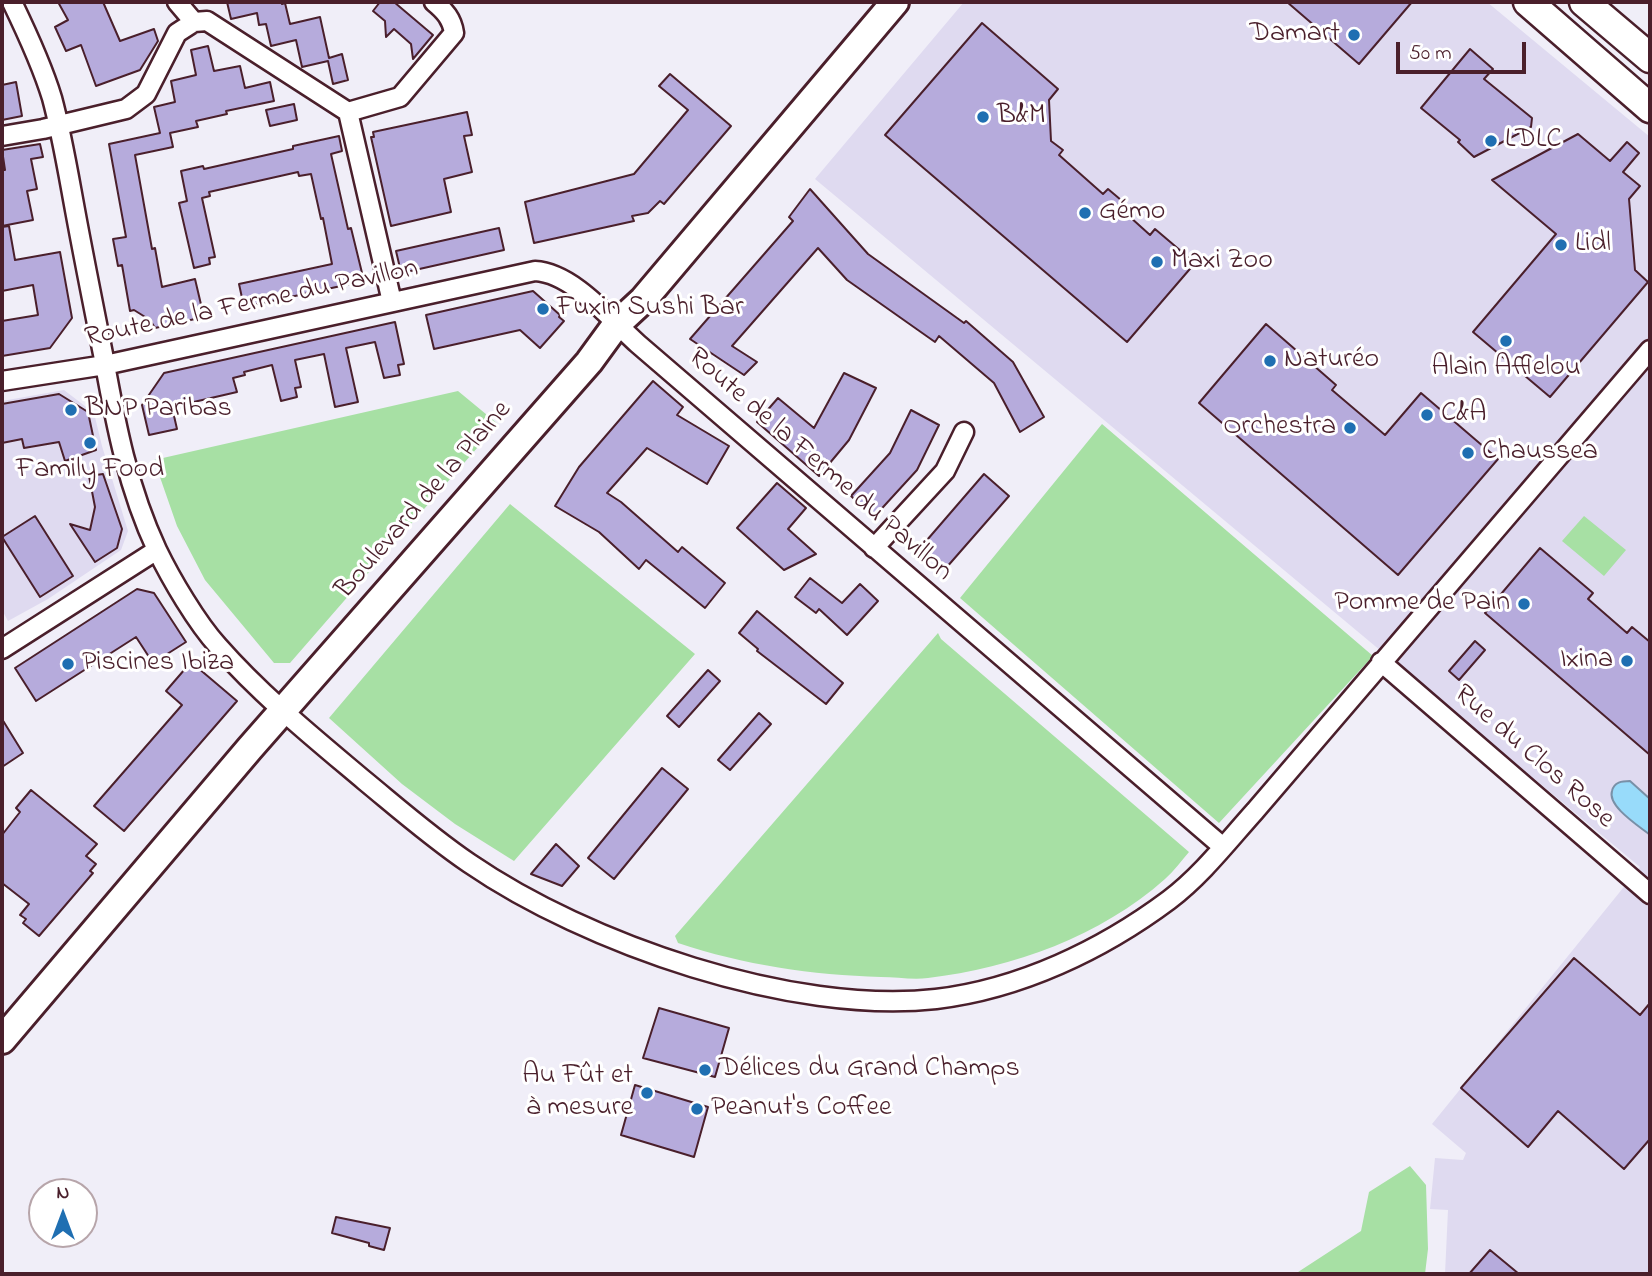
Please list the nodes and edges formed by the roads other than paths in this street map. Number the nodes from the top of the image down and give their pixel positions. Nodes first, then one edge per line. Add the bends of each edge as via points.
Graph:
1 (12, 2) edge
2 (177, 2) edge
3 (434, 2) edge
4 (895, 2) edge
5 (1528, 2) edge
6 (1584, 2) edge
7 (194, 22) junction
8 (1650, 58) edge
9 (1650, 108) edge
10 (348, 112) junction
11 (58, 124) junction
12 (2, 136) edge
13 (393, 302) junction
14 (616, 325) junction
15 (1650, 350) edge
16 (105, 365) junction
17 (2, 382) edge
18 (964, 432) dead end
19 (874, 548) junction
20 (157, 550) junction
21 (2, 649) edge
22 (1381, 662) junction
23 (284, 711) junction
24 (1223, 847) junction
25 (1650, 894) edge
26 (2, 1040) edge

1 - 11 street via 32,43
2 - 7 street
3 - 10 street via 453,24 454,33 443,48 400,97
4 - 14 main road, Boulevard de la Plaine via 643,300
5 - 9 main road
6 - 8 main road
7 - 10 street via 207,21
7 - 11 street via 177,33 146,94 126,109
10 - 13 street
11 - 12 street
11 - 16 street
13 - 14 street, Route de la Ferme du Pavillon via 548,272 596,304
13 - 16 street, Route de la Ferme du Pavillon
14 - 19 street, Route de la Ferme du Pavillon
14 - 23 main road, Boulevard de la Plaine via 589,362
15 - 22 street
16 - 17 street, Route de la Ferme du Pavillon
16 - 20 street via 123,460
18 - 19 street via 944,471
19 - 24 street, Route de la Ferme du Pavillon
20 - 21 street
20 - 23 street via 216,644
22 - 24 street
22 - 25 street, Rue du Clos Rose
23 - 24 street via 429,835 535,902 607,937 698,968 824,996 935,999 1016,981 1118,936 1174,896
23 - 26 main road, Boulevard de la Plaine

